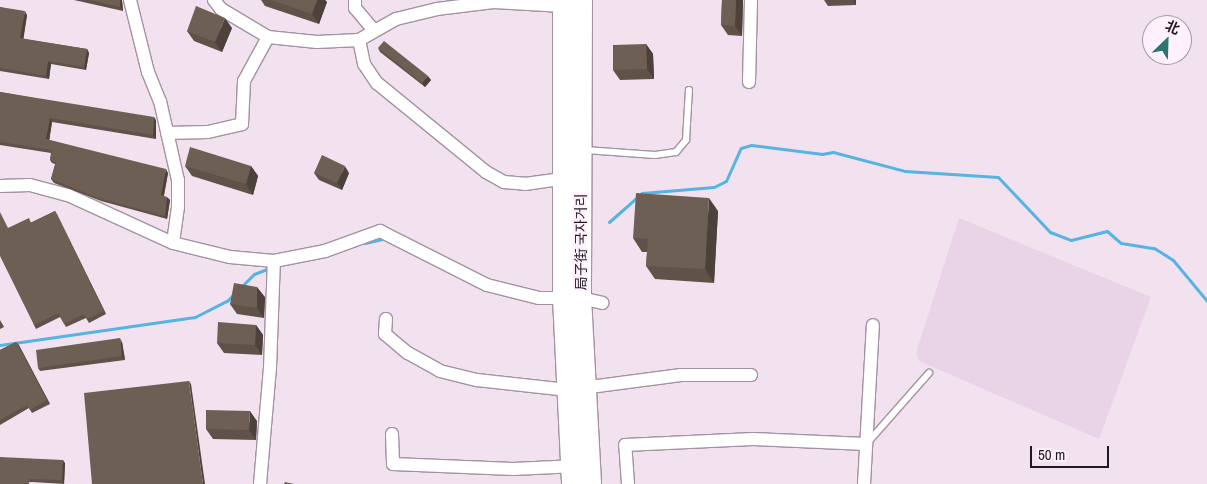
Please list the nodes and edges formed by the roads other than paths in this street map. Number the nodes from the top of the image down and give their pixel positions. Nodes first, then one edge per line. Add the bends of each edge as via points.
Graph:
1 (130, 0) edge
2 (214, 0) edge
3 (355, 0) edge
4 (582, 0) edge
5 (751, 0) edge
6 (563, 3) edge
7 (374, 31) junction
8 (268, 37) junction
9 (359, 40) junction
10 (749, 82) dead end
11 (689, 90) dead end
12 (167, 133) junction
13 (581, 150) junction
14 (562, 179) junction
15 (0, 186) edge
16 (173, 243) junction
17 (274, 266) junction
18 (572, 298) junction
19 (602, 303) dead end
20 (386, 319) dead end
21 (873, 325) dead end
22 (929, 373) dead end
23 (751, 375) dead end
24 (576, 389) junction
25 (392, 434) dead end
26 (866, 444) junction
27 (581, 475) edge
28 (260, 484) edge
29 (628, 484) edge
30 (864, 484) edge

1 - 12 street
2 - 8 street via 221,9
3 - 7 street via 355,8
4 - 13 main road, 局子街 국자거리
5 - 10 street
6 - 7 street via 494,2 438,9 396,19
6 - 14 main road, 局子街 국자거리
7 - 9 street
8 - 9 street via 318,42
8 - 12 street via 244,81 242,124 208,132
9 - 14 street via 364,64 376,83 486,172 504,182 525,184
11 - 13 lane via 686,140 676,152 655,155
12 - 16 street via 178,180
13 - 18 main road, 局子街 국자거리
14 - 18 main road, 局子街 국자거리
15 - 16 street via 30,185 68,195
16 - 17 street
17 - 18 street via 369,234 384,233 487,285 538,298
17 - 28 street via 270,368
18 - 19 street
18 - 24 main road, 局子街 국자거리
20 - 24 street via 385,334 408,353 440,371 477,380
21 - 26 street
22 - 26 lane
23 - 24 street via 681,375
24 - 27 main road, 局子街 국자거리
25 - 27 street via 393,464
26 - 29 street via 753,439 625,445
26 - 30 street

